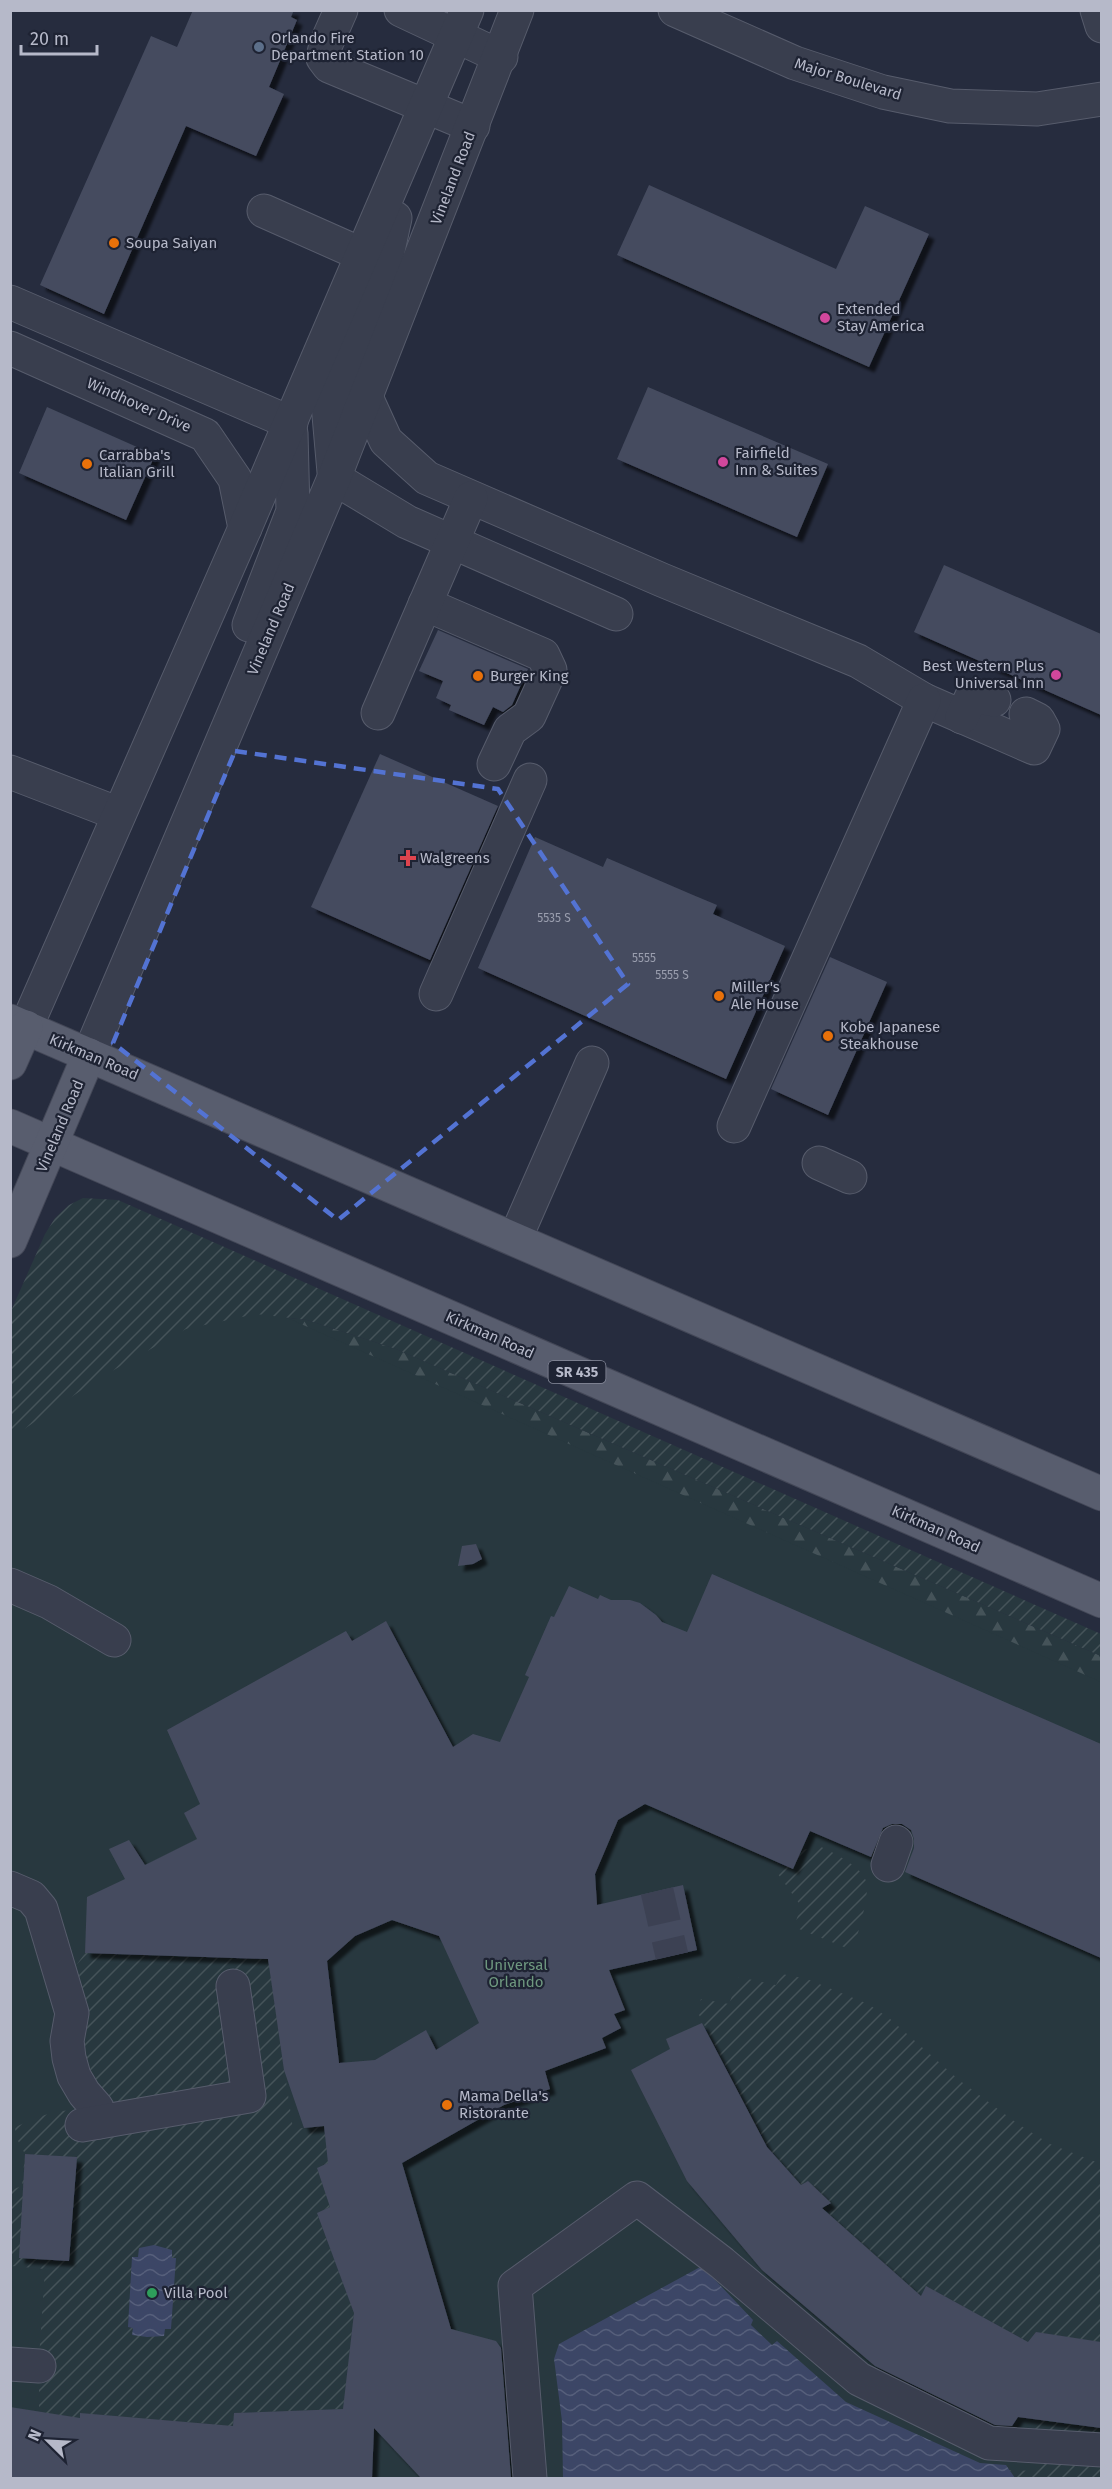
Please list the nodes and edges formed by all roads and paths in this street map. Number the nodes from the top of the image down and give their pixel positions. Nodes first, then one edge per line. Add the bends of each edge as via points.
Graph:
1 (340, 10) edge
2 (401, 10) edge
3 (517, 10) edge
4 (675, 10) edge
5 (1097, 10) edge
6 (461, 23) edge
7 (1101, 26) edge
8 (501, 57) junction
9 (1101, 99) edge
10 (421, 116) junction
11 (473, 126) junction
12 (264, 212) dead end
13 (363, 255) junction
14 (10, 302) edge
15 (10, 348) edge
16 (366, 397) junction
17 (291, 423) junction
18 (334, 478) junction
19 (471, 498) junction
20 (245, 528) junction
21 (452, 542) junction
22 (425, 604) junction
23 (616, 614) dead end
24 (246, 687) junction
25 (924, 700) junction
26 (994, 700) dead end
27 (378, 713) dead end
28 (1026, 714) dead end
29 (962, 717) junction
30 (494, 764) dead end
31 (10, 772) edge
32 (530, 780) dead end
33 (119, 814) junction
34 (436, 993) dead end
35 (18, 1024) edge
36 (89, 1055) junction
37 (10, 1063) edge
38 (592, 1063) dead end
39 (10, 1126) edge
40 (734, 1126) dead end
41 (52, 1144) junction
42 (819, 1163) dead end
43 (850, 1177) dead end
44 (515, 1239) junction
45 (10, 1241) edge
46 (1101, 1494) edge
47 (10, 1585) edge
48 (1101, 1601) edge
49 (114, 1640) dead end
50 (15, 1890) edge
51 (233, 1986) dead end
52 (1101, 2450) edge
53 (530, 2478) edge

1 - 10 street via 323,58 329,66
2 - 6 street
3 - 8 street, Vineland Road
4 - 9 street, Major Boulevard via 795,63 883,93 950,106 1026,109
5 - 7 street
6 - 8 street
6 - 10 street
8 - 11 street, Vineland Road
10 - 11 street
10 - 13 street
10 - 18 street via 384,269 328,404
11 - 16 street, Vineland Road
12 - 13 street
13 - 17 street
14 - 17 street via 126,338
15 - 20 street, Windhover Drive via 205,435 235,479
16 - 18 street, Vineland Road
16 - 19 street via 386,441 427,478
17 - 20 street
17 - 24 street via 293,511 250,621
18 - 21 street via 407,522
18 - 24 street, Vineland Road
19 - 21 street
19 - 25 street via 858,661
20 - 33 street
21 - 22 street
21 - 23 street
22 - 27 street
22 - 30 street via 543,655 550,670 529,716 510,730
24 - 36 street, Vineland Road
25 - 29 street
25 - 40 street
26 - 29 street via 972,696
28 - 29 street via 1038,720 1043,729 1034,748
31 - 33 street
32 - 34 street
33 - 35 street
35 - 36 main road, Kirkman Road
35 - 37 main road
36 - 41 main road, Vineland Road
36 - 44 main road, Kirkman Road
38 - 44 street
39 - 41 main road, Kirkman Road / SR 435
41 - 45 main road, Vineland Road
41 - 48 main road, Kirkman Road / SR 435
42 - 43 street
44 - 46 main road, Kirkman Road
47 - 49 street via 49,1602
50 - 51 street via 31,1897 41,1909 72,2013 67,2041 69,2058 79,2085 97,2108 90,2124 249,2096
52 - 53 street via 989,2443 859,2379 722,2263 637,2198 515,2286

